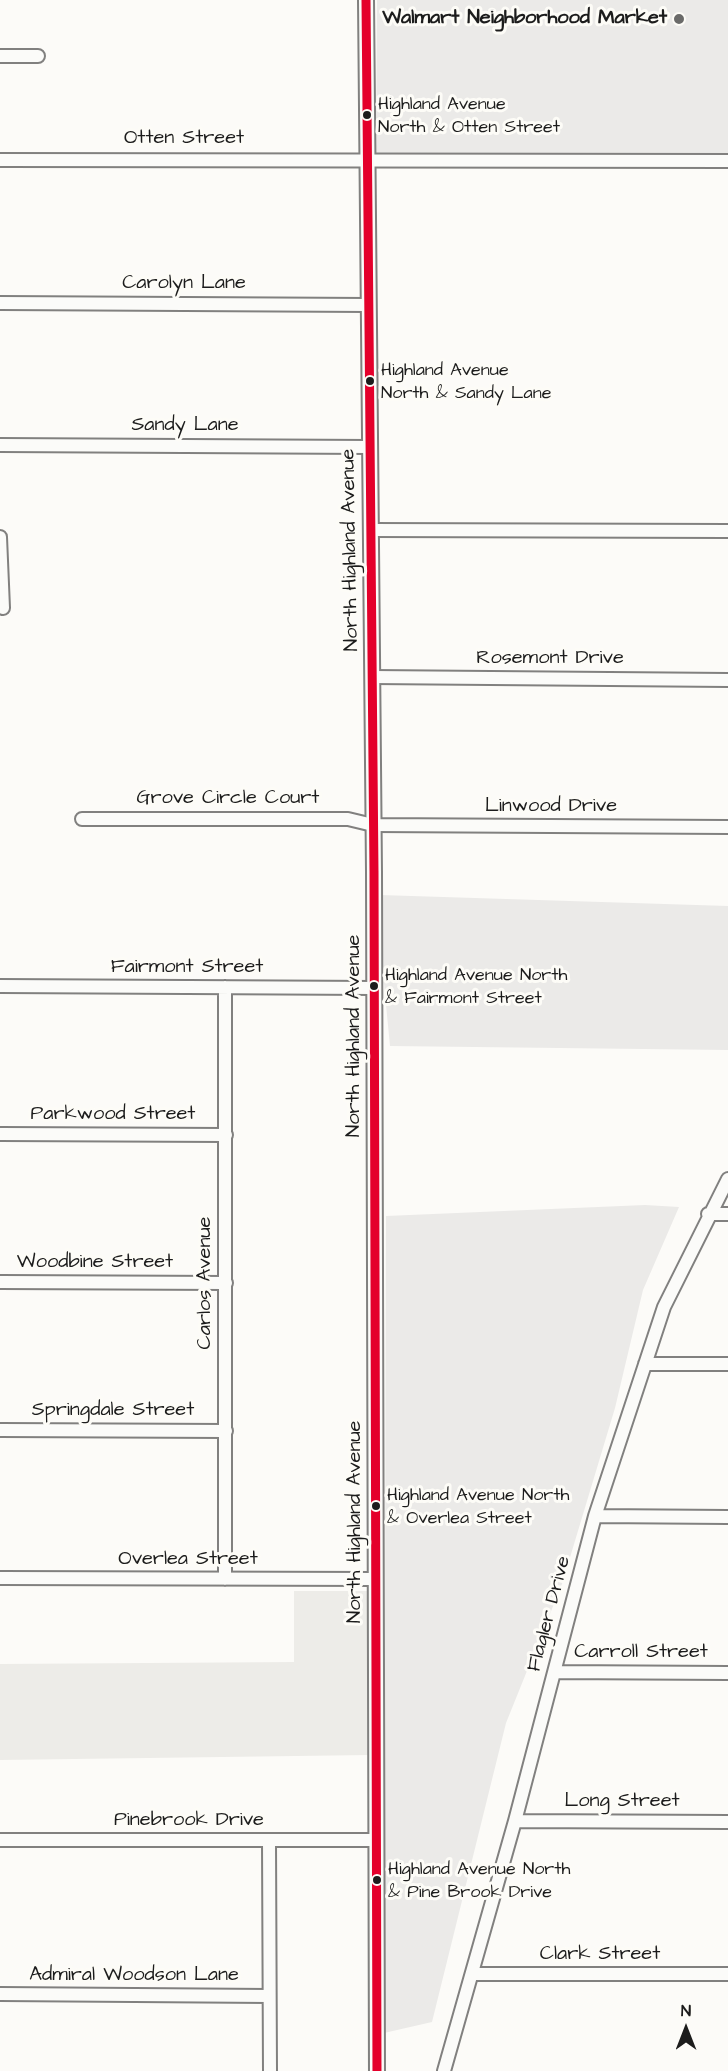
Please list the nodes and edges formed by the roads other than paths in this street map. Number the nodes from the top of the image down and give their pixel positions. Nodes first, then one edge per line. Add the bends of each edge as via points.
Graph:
1 (366, 0) edge
2 (0, 56) edge
3 (38, 56) dead end
4 (0, 160) edge
5 (368, 160) junction
6 (728, 161) edge
7 (0, 303) edge
8 (369, 305) junction
9 (0, 445) edge
10 (370, 447) junction
11 (370, 530) junction
12 (728, 531) edge
13 (0, 537) edge
14 (3, 608) dead end
15 (372, 677) junction
16 (728, 680) edge
17 (82, 819) dead end
18 (373, 825) junction
19 (728, 827) edge
20 (0, 986) edge
21 (225, 987) junction
22 (374, 988) junction
23 (0, 1134) edge
24 (226, 1135) junction
25 (728, 1179) edge
26 (708, 1214) junction
27 (728, 1214) edge
28 (0, 1282) edge
29 (225, 1283) junction
30 (645, 1364) junction
31 (728, 1364) edge
32 (0, 1430) edge
33 (226, 1431) junction
34 (595, 1516) junction
35 (728, 1517) edge
36 (0, 1578) edge
37 (225, 1579) junction
38 (376, 1579) junction
39 (555, 1672) junction
40 (728, 1673) edge
41 (515, 1821) junction
42 (728, 1822) edge
43 (0, 1840) edge
44 (377, 1840) junction
45 (269, 1841) junction
46 (472, 1974) junction
47 (728, 1974) edge
48 (0, 1994) edge
49 (269, 1996) junction
50 (270, 2071) edge
51 (377, 2071) edge
52 (444, 2071) edge

1 - 5 street, North Highland Avenue
2 - 3 street
4 - 5 street, Otten Street
5 - 6 street, Otten Street
5 - 8 street, North Highland Avenue
7 - 8 street, Carolyn Lane
8 - 10 street, North Highland Avenue
9 - 10 street, Sandy Lane
10 - 11 street, North Highland Avenue
11 - 12 street
11 - 15 street, North Highland Avenue
13 - 14 street
15 - 16 street, Rosemont Drive
15 - 18 street, North Highland Avenue
17 - 18 street, Grove Circle Court via 348,819
18 - 19 street, Linwood Drive
18 - 22 street, North Highland Avenue
20 - 21 street, Fairmont Street
21 - 22 street, Fairmont Street
21 - 24 street, Carlos Avenue
22 - 38 street, North Highland Avenue
23 - 24 street, Parkwood Street
24 - 29 street, Carlos Avenue
25 - 26 street, Flagler Drive
26 - 27 street
26 - 30 street, Flagler Drive via 664,1307
28 - 29 street, Woodbine Street
29 - 33 street, Carlos Avenue
30 - 31 street
30 - 34 street, Flagler Drive
32 - 33 street, Springdale Street
33 - 37 street, Carlos Avenue
34 - 35 street
34 - 39 street, Flagler Drive
36 - 37 street, Overlea Street
37 - 38 street, Overlea Street
38 - 44 street, North Highland Avenue
39 - 40 street, Carroll Street
39 - 41 street, Flagler Drive
41 - 42 street, Long Street
41 - 46 street, Flagler Drive
43 - 45 street, Pinebrook Drive
44 - 45 street, Pinebrook Drive
44 - 51 street, North Highland Avenue
45 - 49 street
46 - 47 street, Clark Street
46 - 52 street, Flagler Drive
48 - 49 street, Admiral Woodson Lane
49 - 50 street

